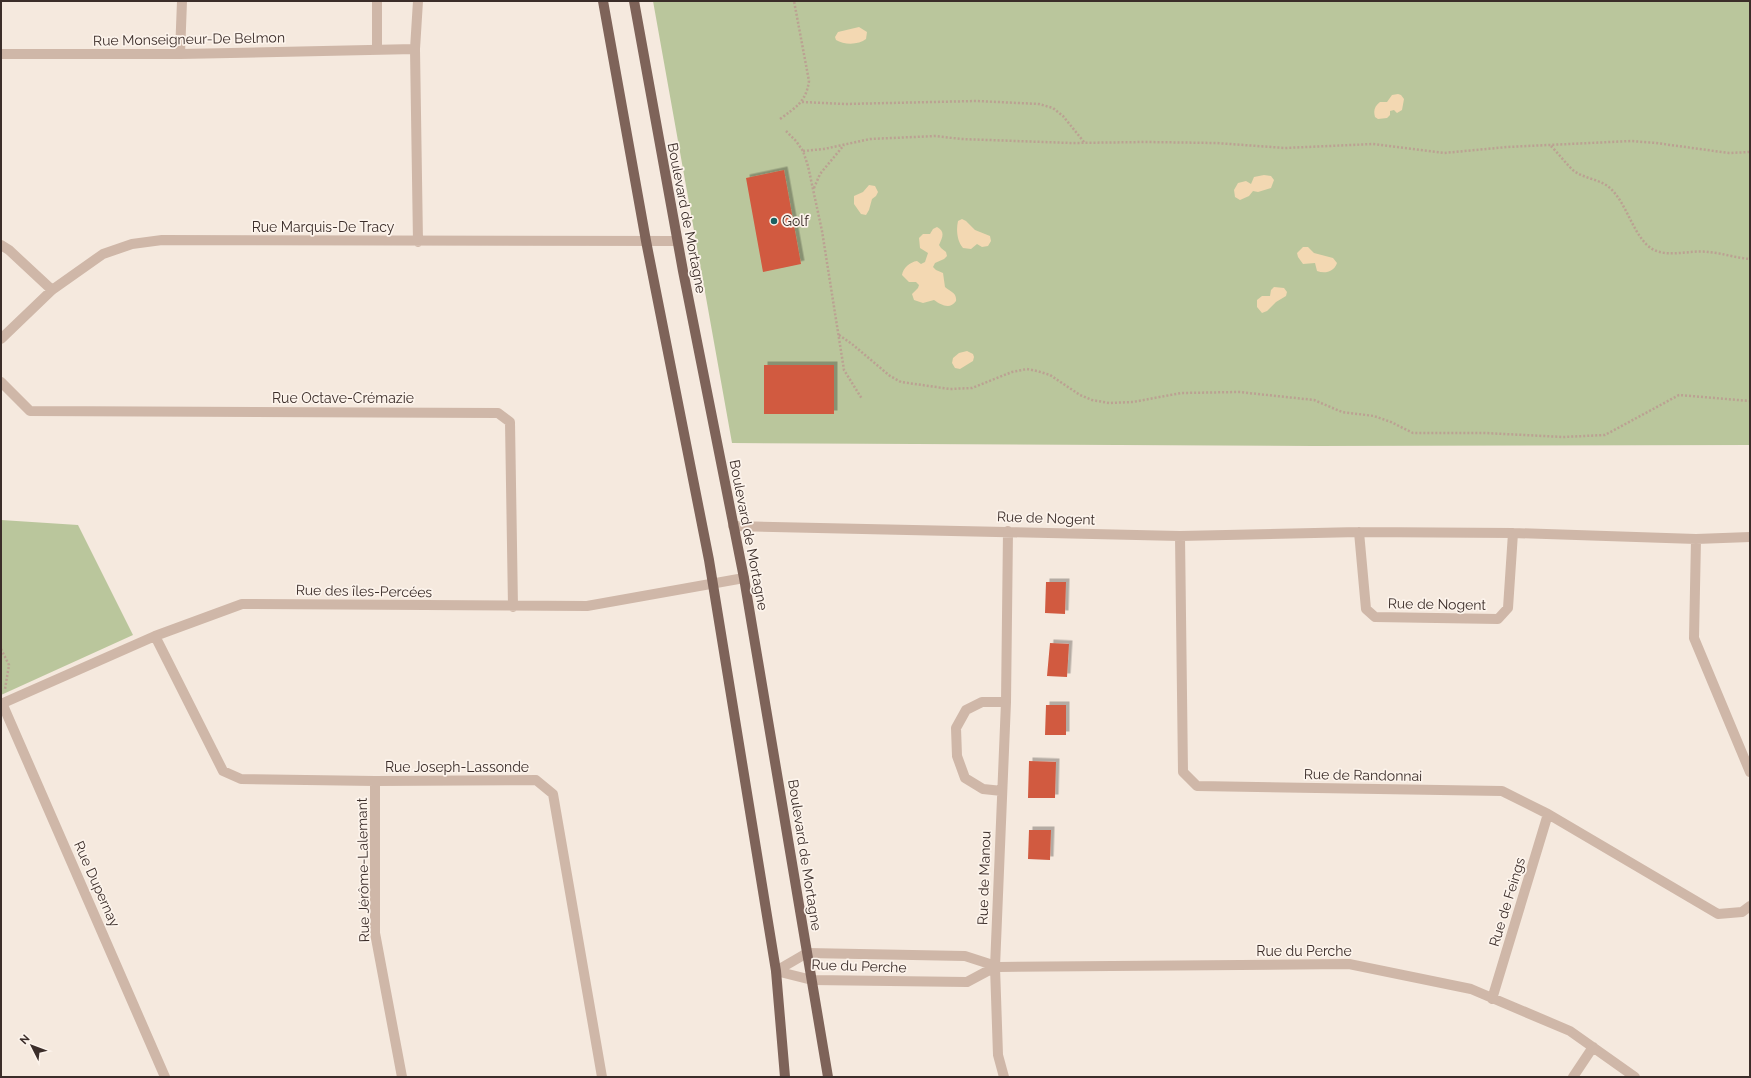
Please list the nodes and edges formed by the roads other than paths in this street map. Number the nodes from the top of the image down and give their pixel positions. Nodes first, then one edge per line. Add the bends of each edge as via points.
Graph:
1 (182, 1) edge
2 (377, 1) edge
3 (418, 1) edge
4 (603, 1) edge
5 (634, 1) edge
6 (415, 49) junction
7 (377, 50) junction
8 (1, 54) edge
9 (180, 54) junction
10 (646, 241) junction
11 (677, 241) junction
12 (418, 242) junction
13 (1, 245) edge
14 (52, 290) junction
15 (1, 339) edge
16 (1, 382) edge
17 (733, 526) junction
18 (1008, 531) junction
19 (1359, 532) junction
20 (1512, 533) junction
21 (1180, 536) junction
22 (1750, 537) edge
23 (1696, 540) junction
24 (744, 578) junction
25 (713, 583) junction
26 (513, 607) junction
27 (155, 636) junction
28 (1006, 702) junction
29 (2, 703) edge
30 (1750, 772) edge
31 (375, 781) junction
32 (1002, 791) junction
33 (1548, 814) junction
34 (1750, 906) edge
35 (807, 953) junction
36 (995, 966) junction
37 (776, 971) junction
38 (812, 980) junction
39 (1492, 999) junction
40 (1593, 1048) junction
41 (166, 1077) edge
42 (402, 1077) edge
43 (602, 1077) edge
44 (785, 1077) edge
45 (828, 1077) edge
46 (1004, 1077) edge
47 (1573, 1077) edge
48 (1635, 1077) edge

1 - 9 street
2 - 7 street
3 - 6 street
4 - 10 main road
5 - 11 main road, Boulevard de Mortagne
6 - 7 street, Rue Monseigneur-De Belmon
6 - 12 street
7 - 9 street, Rue Monseigneur-De Belmon
8 - 9 street, Rue Monseigneur-De Belmon
10 - 11 street, Rue Marquis-De Tracy
10 - 12 street, Rue Marquis-De Tracy
10 - 25 main road
11 - 17 main road, Boulevard de Mortagne
12 - 14 street, Rue Marquis-De Tracy via 162,240 132,244 102,254
13 - 14 street
14 - 15 street, Rue Marquis-De Tracy
16 - 26 street, Rue Octave-Crémazie via 30,411 498,413 510,422
17 - 18 street, Rue de Nogent
17 - 24 main road, Boulevard de Mortagne
18 - 21 street, Rue de Nogent
18 - 28 street, Rue de Manou
19 - 20 street, Rue de Nogent
19 - 20 street, Rue de Nogent via 1366,609 1375,617 1498,619 1508,608
19 - 21 street, Rue de Nogent
20 - 23 street, Rue de Nogent
21 - 33 street, Rue de Randonnai via 1183,772 1197,786 1502,791
22 - 23 street, Rue de Nogent
23 - 30 street via 1694,638
24 - 25 street, Rue des îles-Percées
24 - 35 main road, Boulevard de Mortagne
25 - 26 street, Rue des îles-Percées via 587,606
25 - 37 main road
26 - 27 street, Rue des îles-Percées via 242,604
27 - 29 street, Rue des îles-Percées
27 - 31 street, Rue Joseph-Lassonde via 223,771 241,779
28 - 32 street, Rue de Manou
28 - 32 street via 982,702 966,710 956,728 957,756 965,778 983,789
29 - 41 street, Rue Dupernay
31 - 42 street, Rue Jérôme-Lalemant via 375,933
31 - 43 street, Rue Joseph-Lassonde via 536,780 553,794
32 - 36 street, Rue de Manou
33 - 34 street, Rue de Randonnai via 1718,914 1742,912
33 - 39 street, Rue de Feings
35 - 36 street, Rue du Perche via 965,956
35 - 37 street, Rue du Perche
35 - 38 main road, Boulevard de Mortagne
36 - 38 street, Rue du Perche via 967,982
36 - 39 street, Rue du Perche via 1349,964 1471,989
36 - 46 street, Rue de Manou via 998,1055
37 - 38 street, Rue du Perche
37 - 44 main road
38 - 45 main road, Boulevard de Mortagne
39 - 40 street, Rue du Perche via 1570,1032
40 - 47 street
40 - 48 street, Rue du Perche

